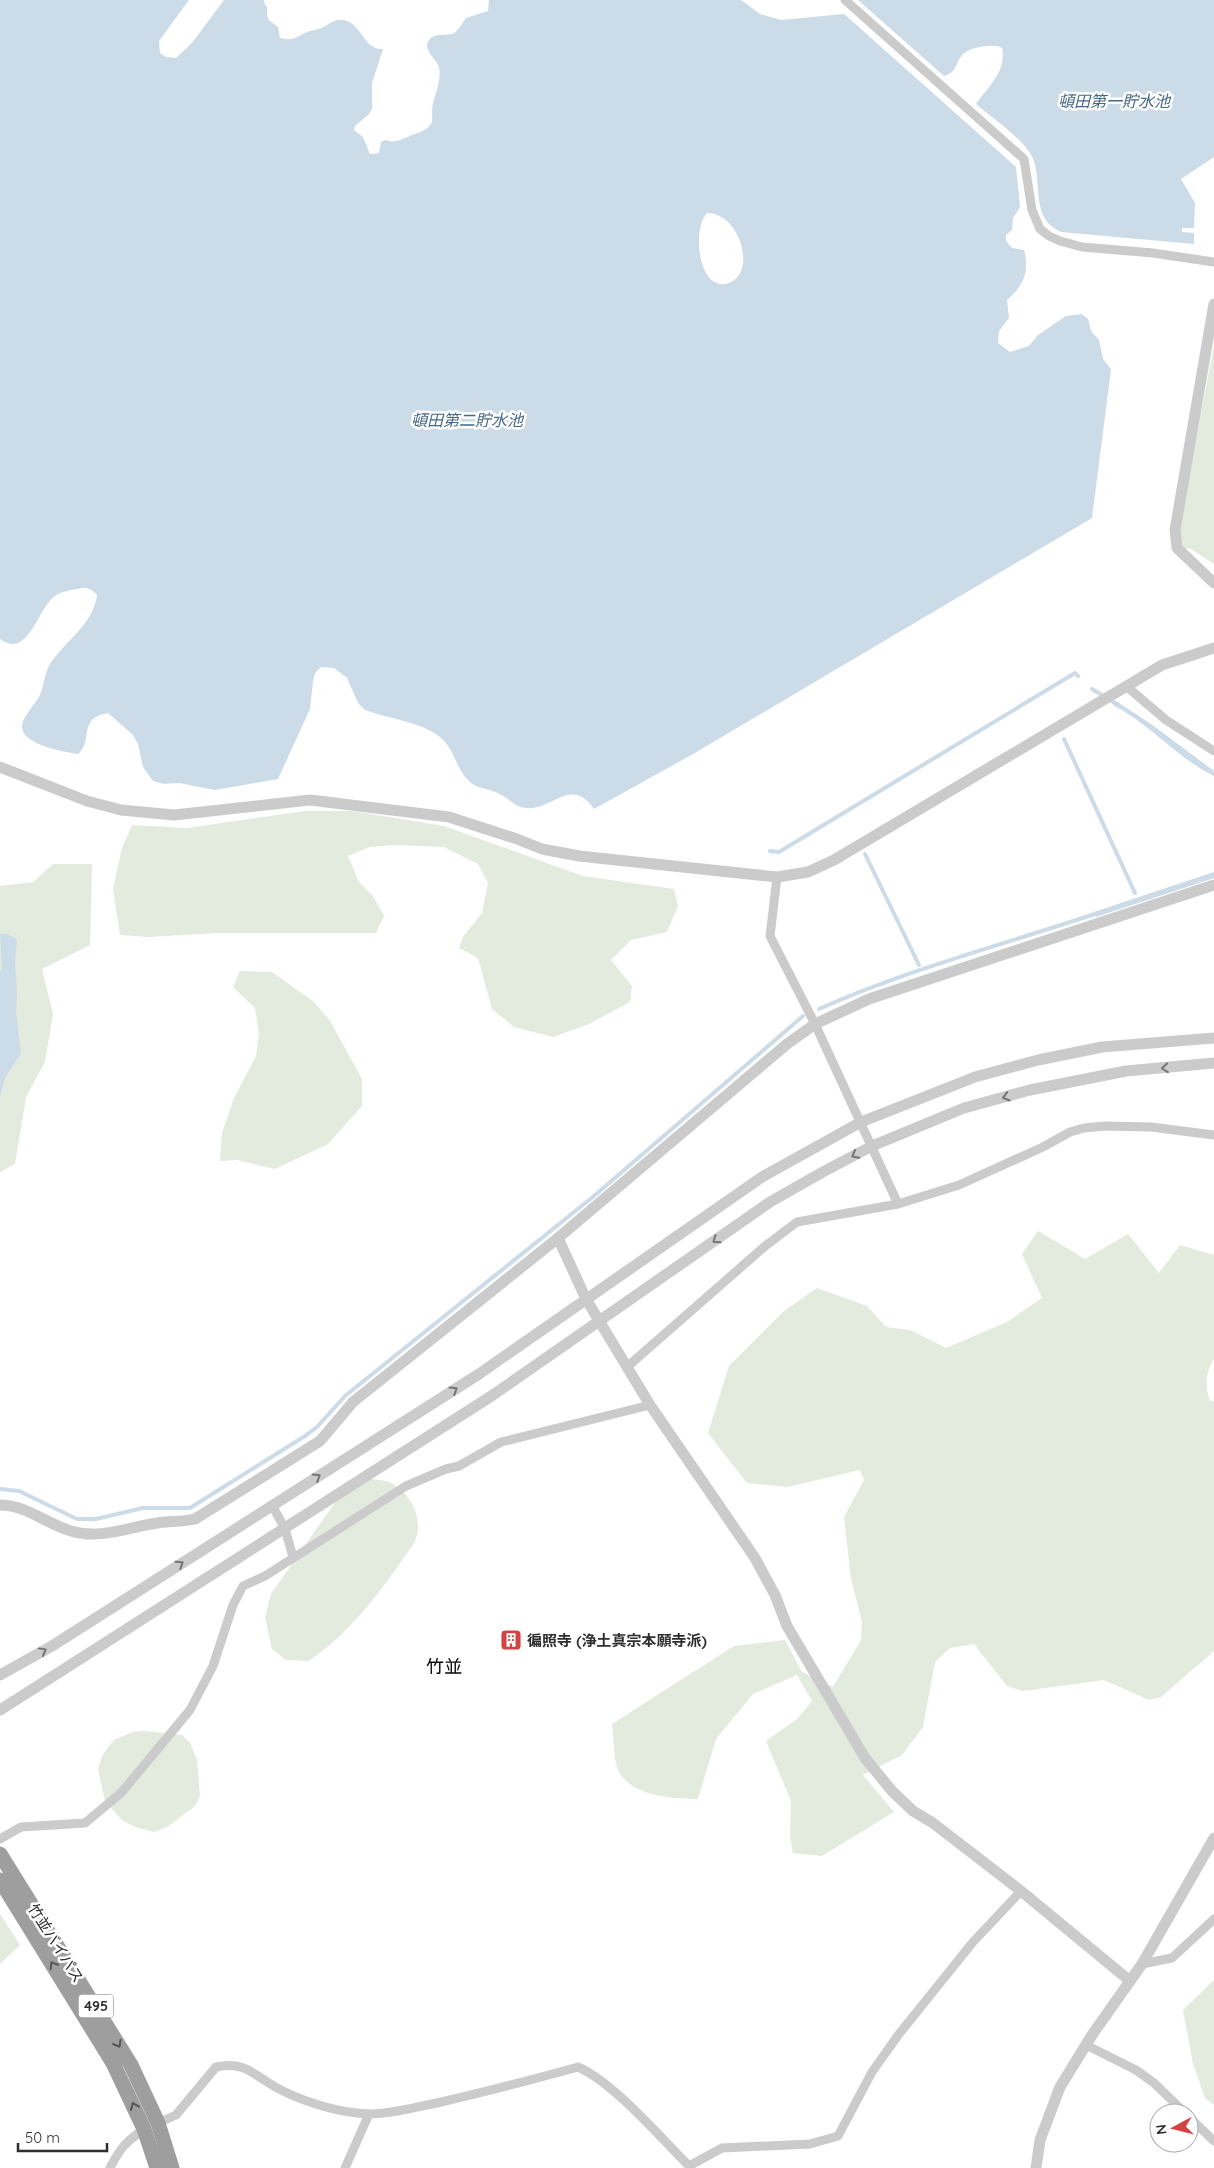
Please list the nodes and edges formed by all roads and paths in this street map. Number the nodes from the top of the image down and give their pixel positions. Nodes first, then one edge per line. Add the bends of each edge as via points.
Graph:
1 (845, 0) edge
2 (1214, 262) edge
3 (1214, 304) edge
4 (1214, 583) edge
5 (1214, 648) edge
6 (1126, 686) junction
7 (1214, 750) edge
8 (0, 767) edge
9 (777, 877) junction
10 (1214, 886) edge
11 (815, 1024) junction
12 (1214, 1038) edge
13 (1214, 1064) edge
14 (861, 1122) junction
15 (1214, 1135) edge
16 (872, 1146) junction
17 (898, 1204) junction
18 (558, 1238) junction
19 (586, 1299) junction
20 (600, 1322) junction
21 (626, 1368) junction
22 (650, 1405) junction
23 (0, 1505) edge
24 (272, 1505) junction
25 (285, 1529) junction
26 (293, 1558) junction
27 (0, 1675) edge
28 (0, 1710) edge
29 (1214, 1838) edge
30 (0, 1839) edge
31 (0, 1854) edge
32 (0, 1880) edge
33 (1021, 1891) junction
34 (1214, 1919) edge
35 (1142, 1964) junction
36 (1130, 1980) junction
37 (1086, 2045) junction
38 (1175, 2103) edge
39 (369, 2114) junction
40 (151, 2126) junction
41 (1199, 2127) edge
42 (1214, 2141) edge
43 (110, 2168) edge
44 (156, 2168) edge
45 (172, 2168) edge
46 (345, 2168) edge
47 (1036, 2168) edge

1 - 2 street via 1024,158 1032,210 1040,229 1049,236 1082,247
3 - 4 street via 1174,530 1177,548
5 - 6 street via 1162,665
6 - 7 street via 1166,720
6 - 9 street via 834,860 808,872
8 - 9 street via 87,801 121,810 174,815 310,800 449,817 542,849 579,856
9 - 11 street via 770,936
10 - 11 street via 869,999
11 - 14 street
11 - 18 street via 787,1044
12 - 14 street via 1102,1047 1038,1060 975,1077
13 -> 16 street via 1126,1071 1030,1090 964,1108
14 - 16 street
14 - 19 street via 762,1178
15 - 17 street via 1151,1127 1084,1128 959,1185
16 - 17 street
16 -> 20 street via 770,1202
17 - 21 street via 796,1222
18 - 19 street
18 - 23 street via 353,1402 320,1441 195,1519 85,1534 70,1531 29,1511
19 - 20 street
24 -> 19 street via 479,1374
20 - 21 street
20 - 25 street via 493,1396
21 - 22 street
22 - 26 street via 501,1442 459,1466 406,1486
22 - 33 street via 754,1558 787,1626 865,1758 913,1811
24 - 25 street
27 -> 24 street via 52,1646
25 - 26 street
25 - 28 street
26 - 30 street via 243,1586 233,1605 213,1666 190,1710 121,1793 85,1823 21,1828
29 - 35 street
31 -> 40 highway, 竹並バイパス / 495 via 131,2065
40 -> 32 highway, 竹並バイパス / 495
33 - 36 street
33 - 39 street via 973,1942 899,2034 872,2072 838,2136 810,2144 722,2148 689,2166 625,2102 590,2072 578,2067 490,2091
34 - 35 street via 1172,1958
35 - 36 street
36 - 37 street
37 - 38 street via 1136,2070
37 - 47 street via 1060,2088 1040,2140
39 - 40 street via 335,2110 281,2090 238,2065 225,2065 216,2067 176,2115
39 - 46 street
40 - 43 street via 118,2150
40 - 44 highway, 竹並バイパス / 495
40 - 45 highway, 竹並バイパス / 495
41 - 42 street

